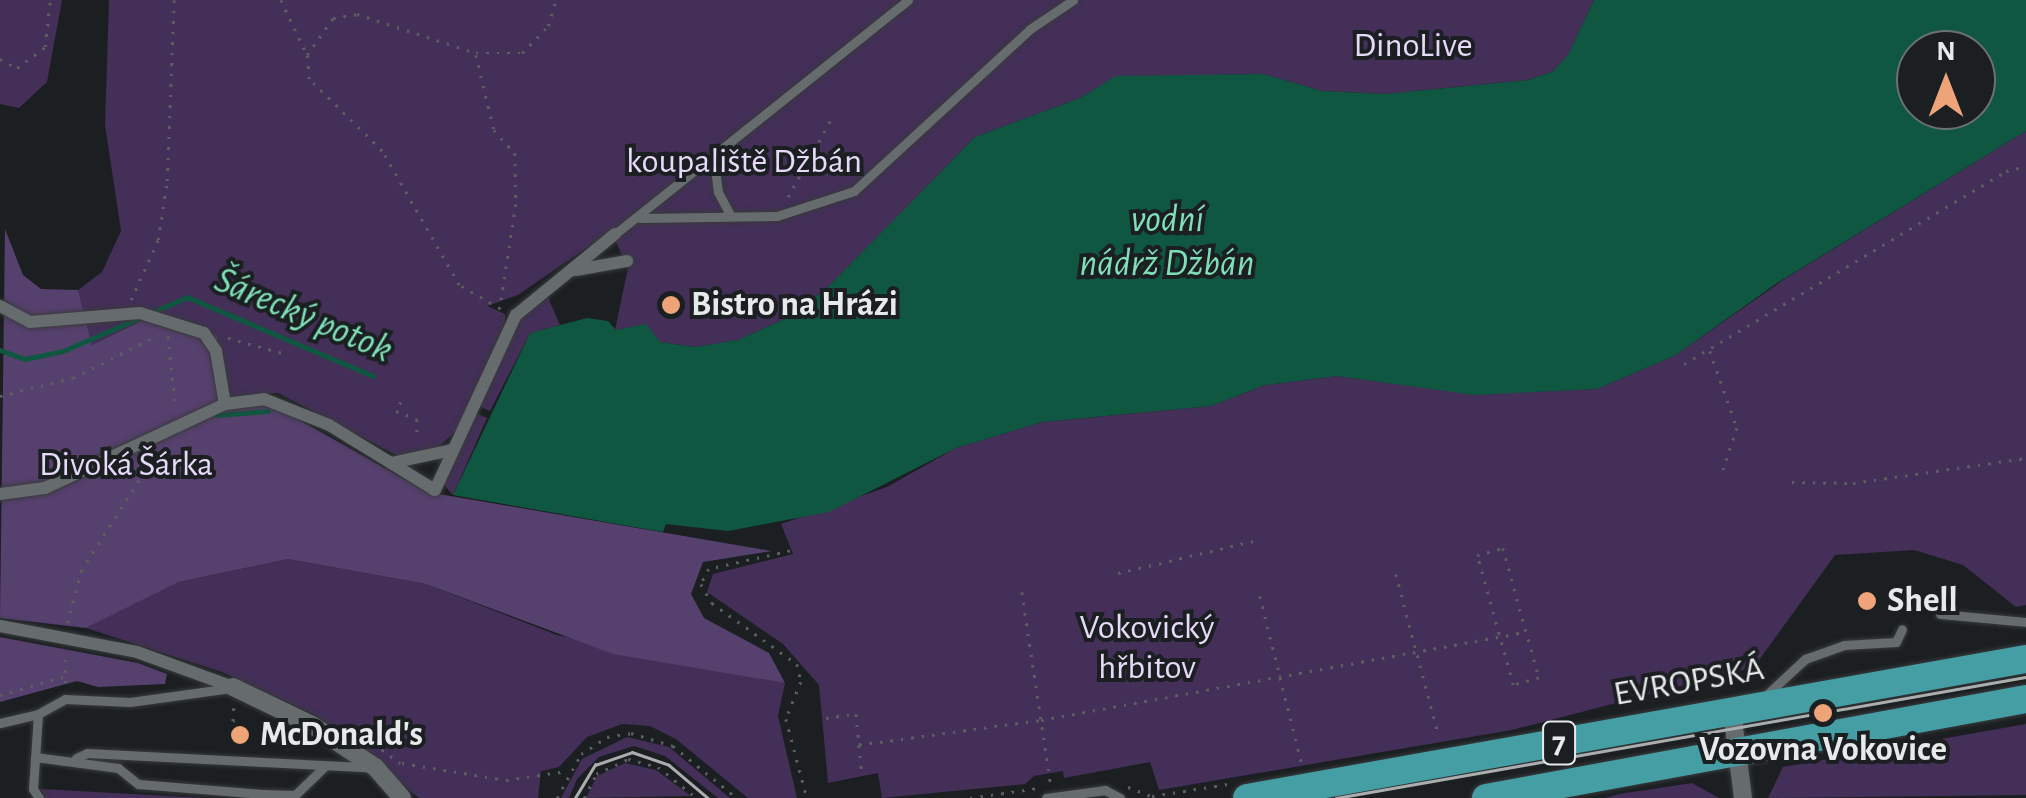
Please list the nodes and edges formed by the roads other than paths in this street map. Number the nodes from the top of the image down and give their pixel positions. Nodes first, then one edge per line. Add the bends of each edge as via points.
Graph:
1 (908, 0) edge
2 (1074, 0) edge
3 (714, 160) junction
4 (732, 216) junction
5 (640, 218) junction
6 (615, 234) joint
7 (627, 261) dead end
8 (576, 270) junction
9 (0, 306) edge
10 (225, 404) junction
11 (452, 450) junction
12 (391, 463) junction
13 (0, 494) edge
14 (1940, 614) dead end
15 (2026, 622) edge
16 (0, 626) edge
17 (1902, 630) dead end
18 (2026, 659) edge
19 (234, 692) junction
20 (2026, 700) edge
21 (1744, 710) junction
22 (38, 714) junction
23 (0, 723) edge
24 (1738, 755) junction
25 (35, 757) junction
26 (76, 758) junction
27 (378, 764) junction
28 (324, 767) junction
29 (36, 794) edge
30 (1053, 797) edge
31 (402, 798) edge
32 (1046, 798) edge
33 (1120, 798) edge
34 (1251, 798) edge
35 (1486, 798) edge
36 (1743, 798) edge

1 - 3 lane
2 - 4 lane via 1030,29 854,191 777,216
3 - 4 lane via 718,192
3 - 5 lane
4 - 5 lane
5 - 6 lane
6 - 8 street
7 - 8 street
8 - 11 street via 516,315
9 - 10 street via 30,322 140,314 207,338
10 - 12 street via 264,400 298,408
10 - 13 street via 44,488
11 - 12 street
11 - 12 street via 436,490
14 - 15 lane
16 - 19 street via 66,644 137,652
17 - 21 lane via 1896,642 1844,645 1804,658
18 - 21 main road, EVROPSKÁ / 7
19 - 22 lane via 130,702 65,699
19 - 27 street via 312,724
20 - 24 main road, 7
21 - 24 street
21 - 34 main road, EVROPSKÁ / 7
22 - 23 lane
22 - 25 lane
24 - 35 main road, 7
24 - 36 street
25 - 26 lane
25 - 29 lane
26 - 28 lane via 88,753
26 - 28 lane via 118,768 138,784 263,794 295,795
27 - 28 lane
27 - 31 street
30 - 32 lane
30 - 33 lane via 1105,790

